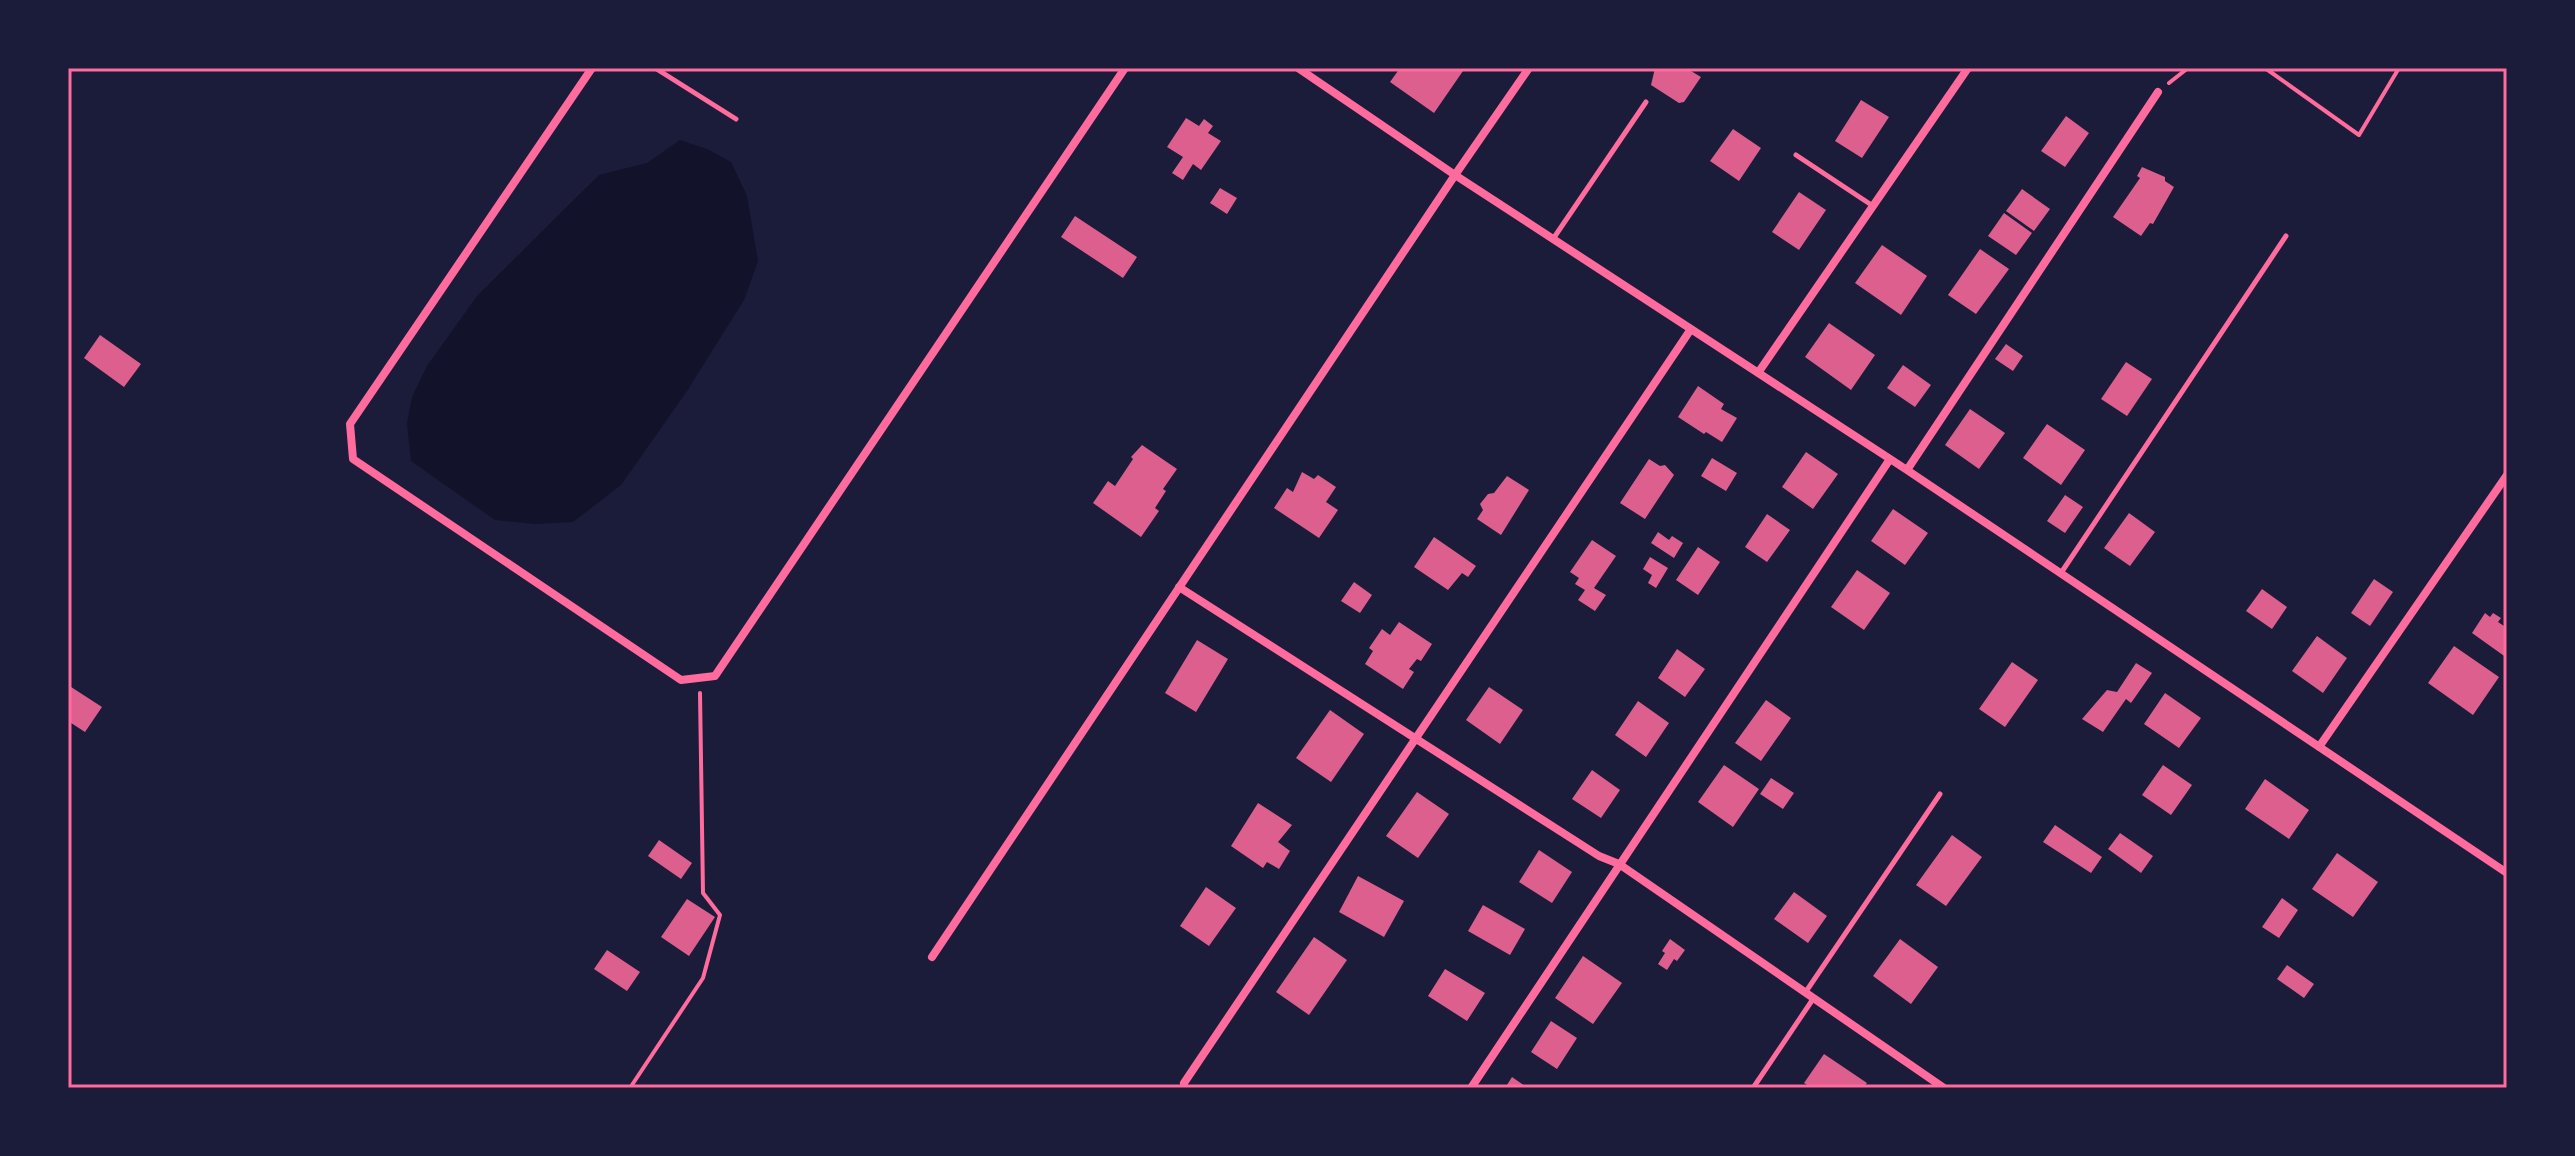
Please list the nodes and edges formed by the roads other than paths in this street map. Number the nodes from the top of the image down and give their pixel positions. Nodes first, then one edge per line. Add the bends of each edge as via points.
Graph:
1 (592, 68) edge
2 (655, 68) edge
3 (1125, 68) edge
4 (1298, 68) edge
5 (1529, 68) edge
6 (1968, 68) edge
7 (2158, 92) road end
8 (1646, 102) dead end
9 (736, 119) dead end
10 (1796, 155) dead end
11 (1455, 175) junction
12 (1873, 206) junction
13 (2286, 236) dead end
14 (1553, 239) junction
15 (1691, 329) junction
16 (1758, 373) junction
17 (1890, 459) junction
18 (1907, 470) junction
19 (2507, 475) edge
20 (2061, 573) junction
21 (1179, 587) junction
22 (1416, 740) junction
23 (2319, 747) junction
24 (1940, 794) dead end
25 (1619, 864) junction
26 (2507, 873) edge
27 (932, 957) dead end
28 (1809, 996) junction
29 (1184, 1083) dead end
30 (1471, 1088) edge
31 (1753, 1088) edge
32 (1944, 1088) edge

1 - 3 street via 350,424 353,459 681,680 715,676
2 - 9 lane
4 - 11 street
5 - 11 street
6 - 12 street
7 - 18 street
8 - 14 lane
10 - 12 lane
11 - 14 street
11 - 21 street
12 - 16 street
13 - 20 lane
14 - 15 street
15 - 16 street
15 - 22 street
16 - 17 street
17 - 18 street
17 - 25 street
18 - 20 street
19 - 23 street
20 - 23 street
21 - 22 street
21 - 27 street
22 - 25 street
22 - 29 street
23 - 26 street
24 - 28 lane
25 - 28 street
25 - 30 street
28 - 31 lane
28 - 32 street

